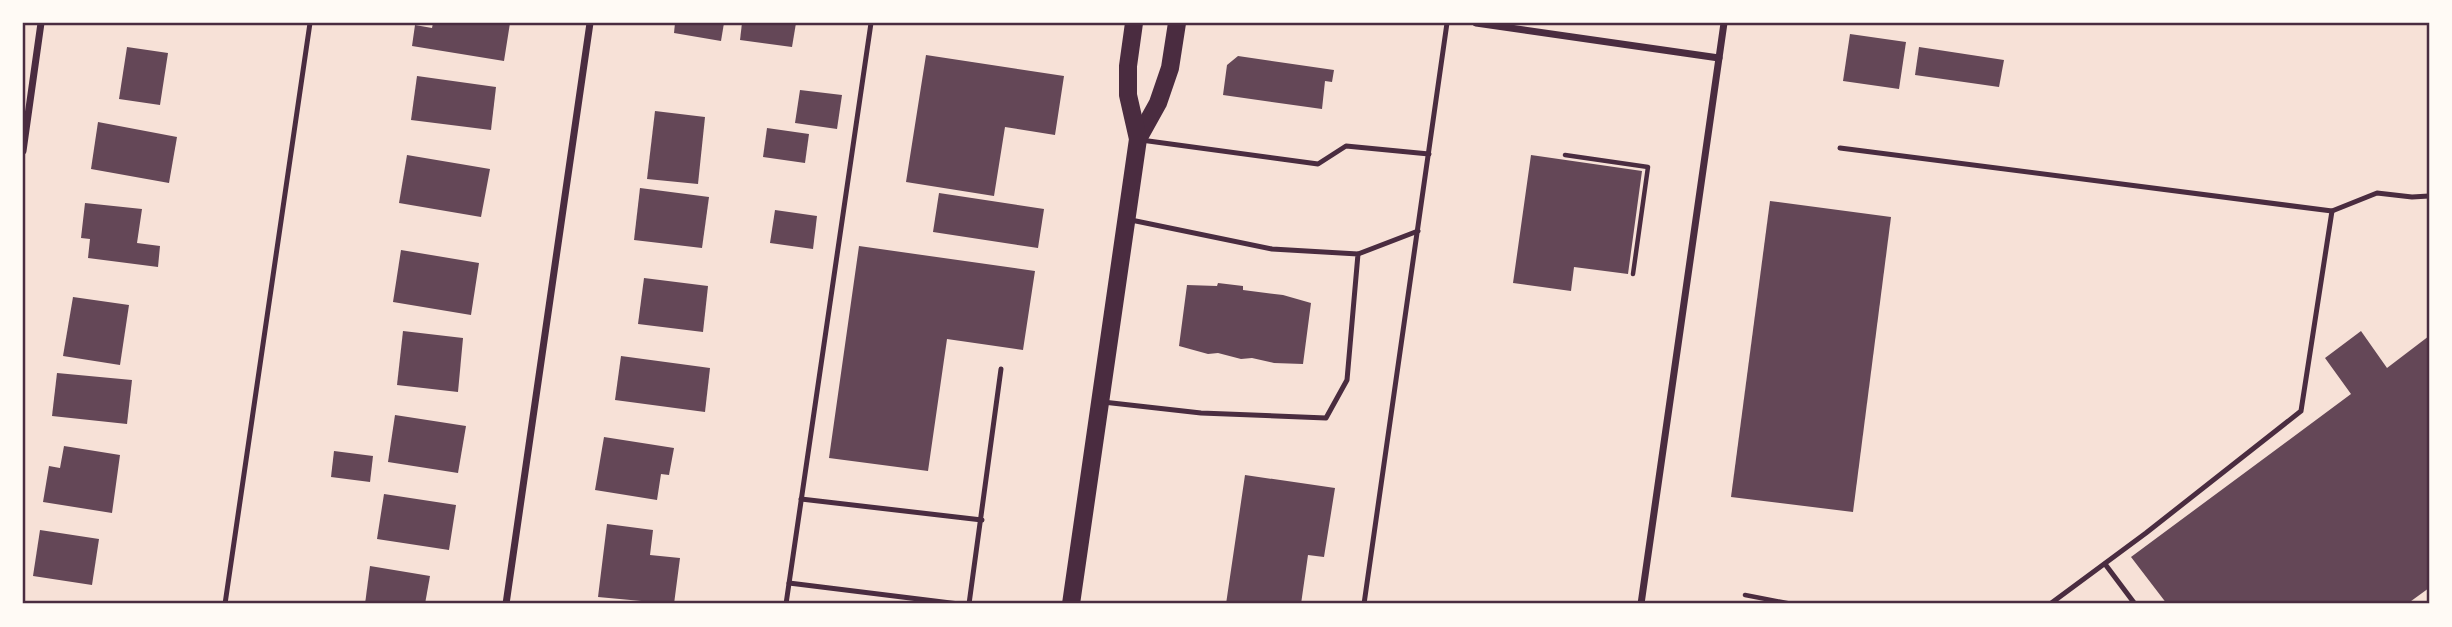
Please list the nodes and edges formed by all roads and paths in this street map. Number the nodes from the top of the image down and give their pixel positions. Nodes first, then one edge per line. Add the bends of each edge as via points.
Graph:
1 (41, 23) edge
2 (310, 23) edge
3 (590, 23) edge
4 (871, 23) edge
5 (1134, 23) edge
6 (1177, 23) edge
7 (1447, 23) edge
8 (1476, 23) edge
9 (1724, 23) edge
10 (1719, 58) junction
11 (1138, 139) junction
12 (1840, 148) dead end
13 (23, 151) edge
14 (1429, 154) junction
15 (1565, 155) dead end
16 (2429, 196) edge
17 (2332, 211) junction
18 (1126, 219) junction
19 (1418, 231) junction
20 (1358, 254) junction
21 (1633, 274) dead end
22 (1001, 369) dead end
23 (1100, 401) junction
24 (801, 499) junction
25 (982, 520) junction
26 (2105, 564) junction
27 (789, 583) junction
28 (1745, 595) dead end
29 (225, 604) edge
30 (506, 604) edge
31 (786, 604) edge
32 (959, 604) edge
33 (969, 604) edge
34 (1071, 604) edge
35 (1364, 604) edge
36 (1641, 604) edge
37 (1792, 604) edge
38 (2050, 604) edge
39 (2135, 604) edge

1 - 13 street
2 - 29 lane
3 - 30 street
4 - 24 lane
5 - 11 main road via 1128,94
6 - 11 main road via 1170,68
7 - 14 lane
8 - 10 street
9 - 10 street
10 - 36 street
11 - 14 lane via 1318,163 1346,146
11 - 18 main road
12 - 17 lane
14 - 19 lane
15 - 21 path via 1648,167
16 - 17 lane via 2377,193
17 - 26 lane via 2301,411
18 - 20 lane via 1272,249
18 - 23 main road
19 - 20 lane
19 - 35 lane
20 - 23 lane via 1347,380 1326,418 1201,413
22 - 25 lane
23 - 34 main road
24 - 25 lane
24 - 27 lane
25 - 33 lane
26 - 38 lane
26 - 39 lane
27 - 31 lane
27 - 32 lane
28 - 37 path

